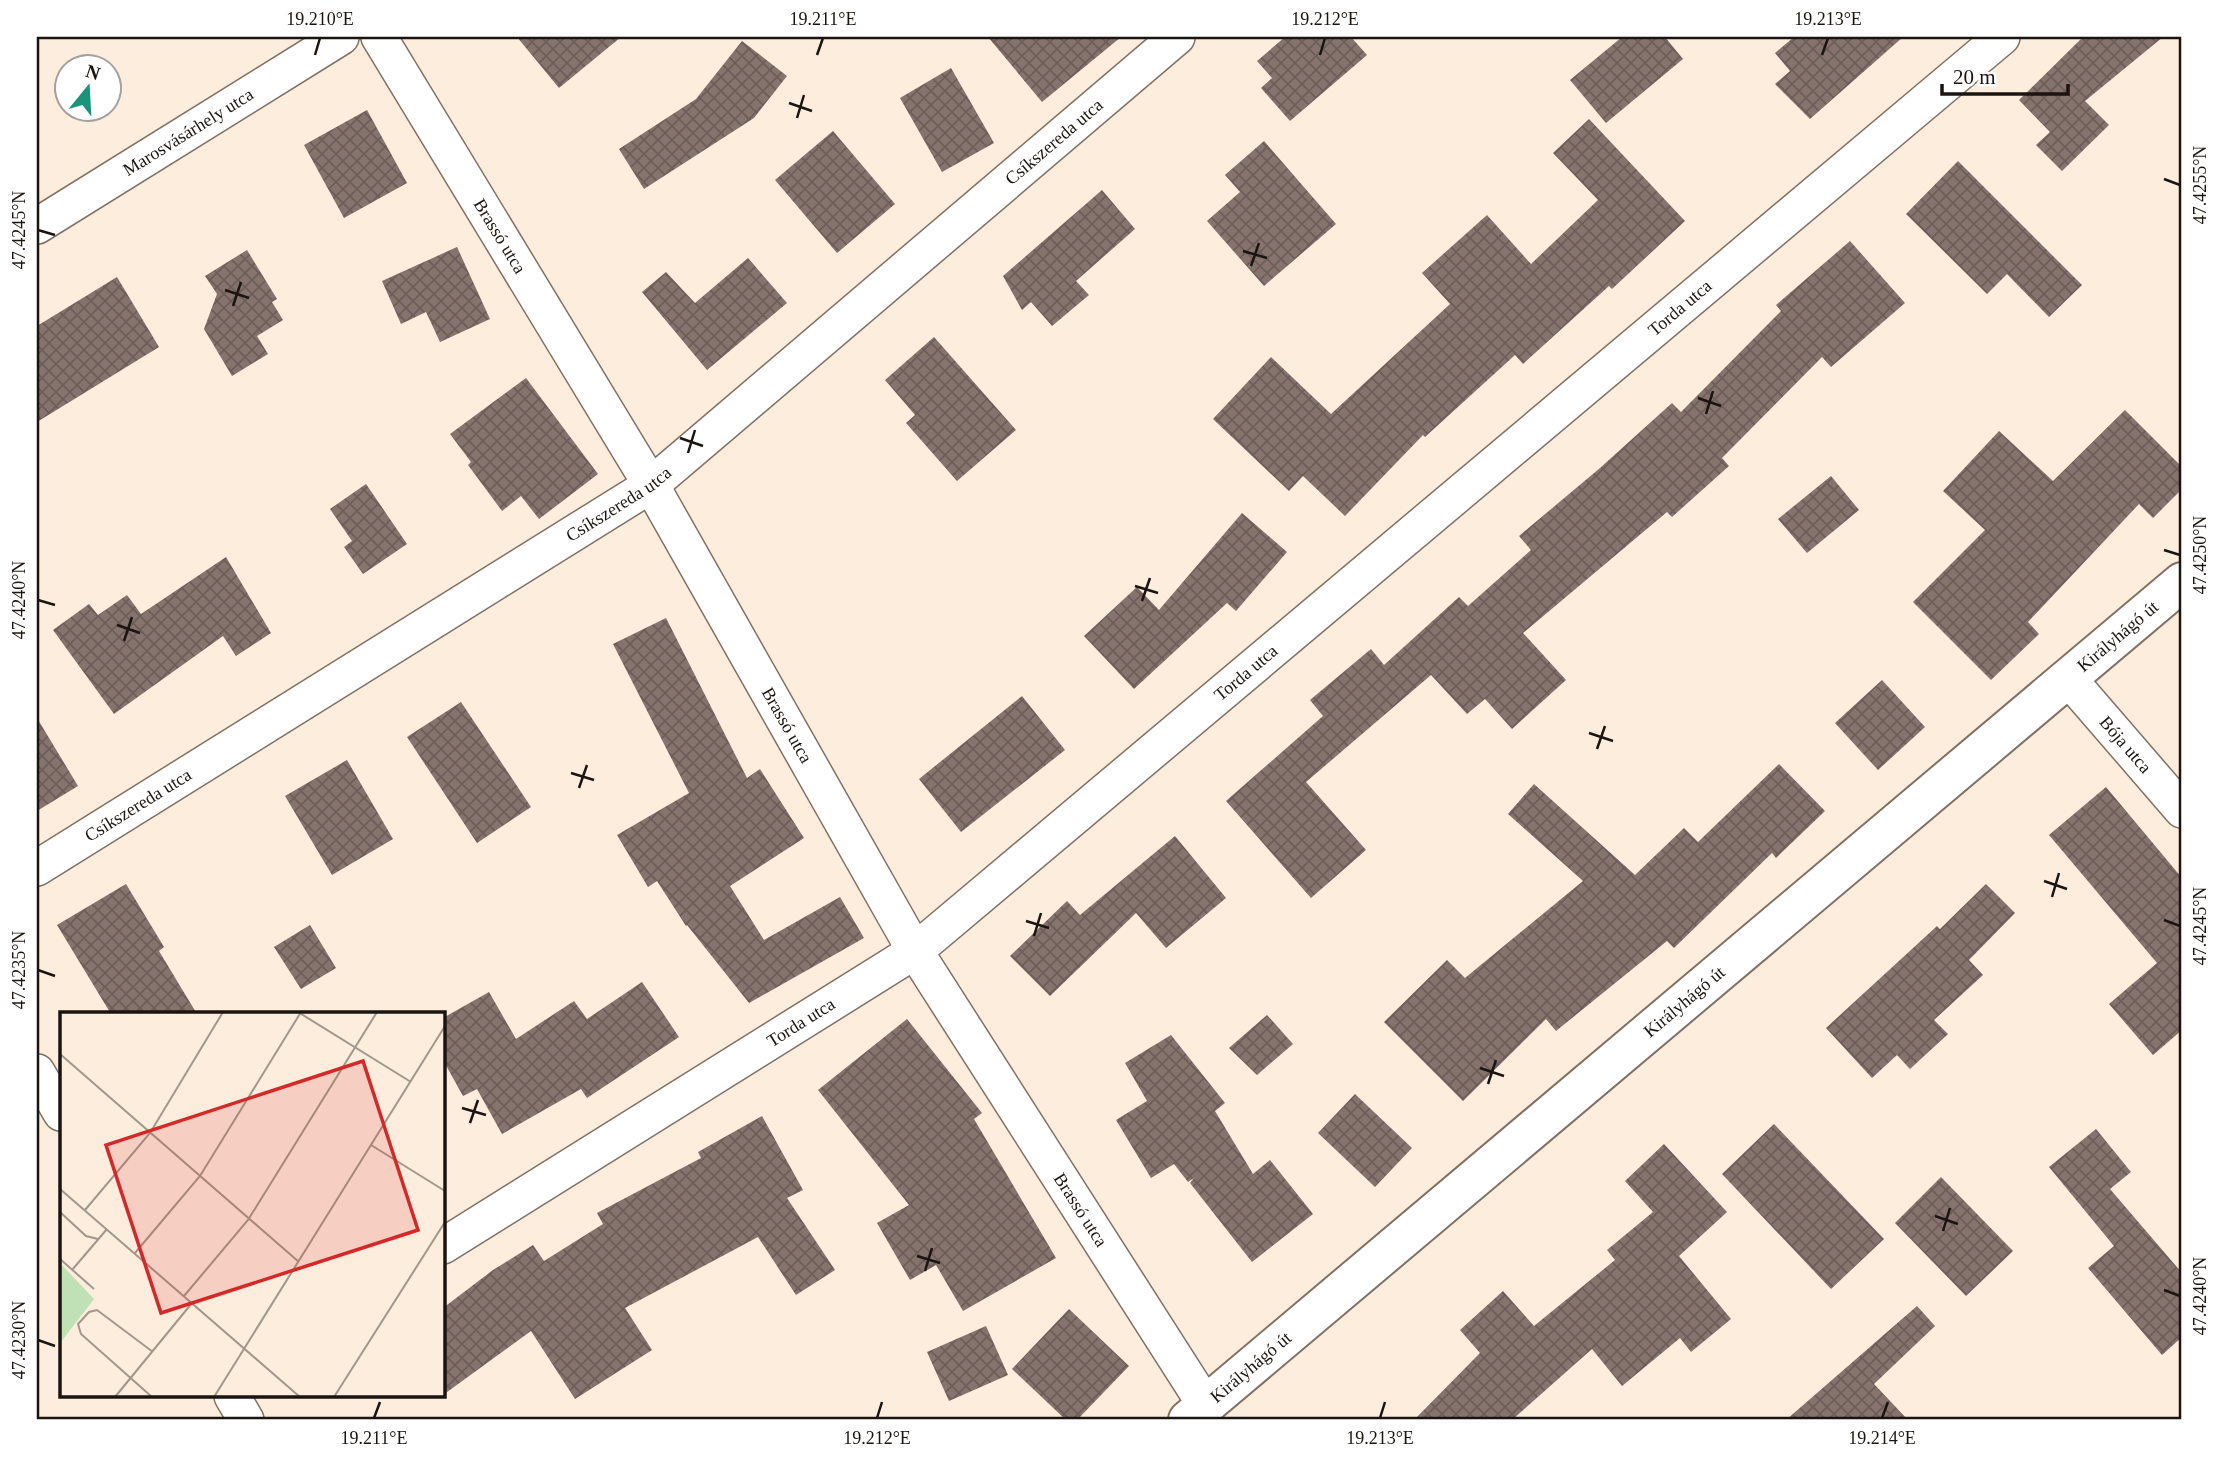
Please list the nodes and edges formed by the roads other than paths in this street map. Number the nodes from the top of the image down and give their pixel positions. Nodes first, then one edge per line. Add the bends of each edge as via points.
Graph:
1 (341, 37) edge
2 (379, 37) edge
3 (1177, 37) edge
4 (2001, 37) edge
5 (37, 226) edge
6 (652, 485) junction
7 (2182, 582) edge
8 (2068, 678) junction
9 (2182, 810) edge
10 (37, 868) edge
11 (915, 951) junction
12 (37, 1072) edge
13 (60, 1111) edge
14 (444, 1245) edge
15 (233, 1398) edge
16 (1197, 1413) edge
17 (246, 1420) edge

1 - 5 street, Marosvásárhely utca
2 - 6 street, Brassó utca
3 - 6 street, Csíkszereda utca
4 - 11 street, Torda utca
6 - 10 street, Csíkszereda utca
6 - 11 street, Brassó utca
7 - 8 street, Királyhágó út
8 - 9 street, Bója utca
8 - 16 street, Királyhágó út
11 - 14 street, Torda utca
11 - 16 street, Brassó utca
12 - 13 street
15 - 17 street

